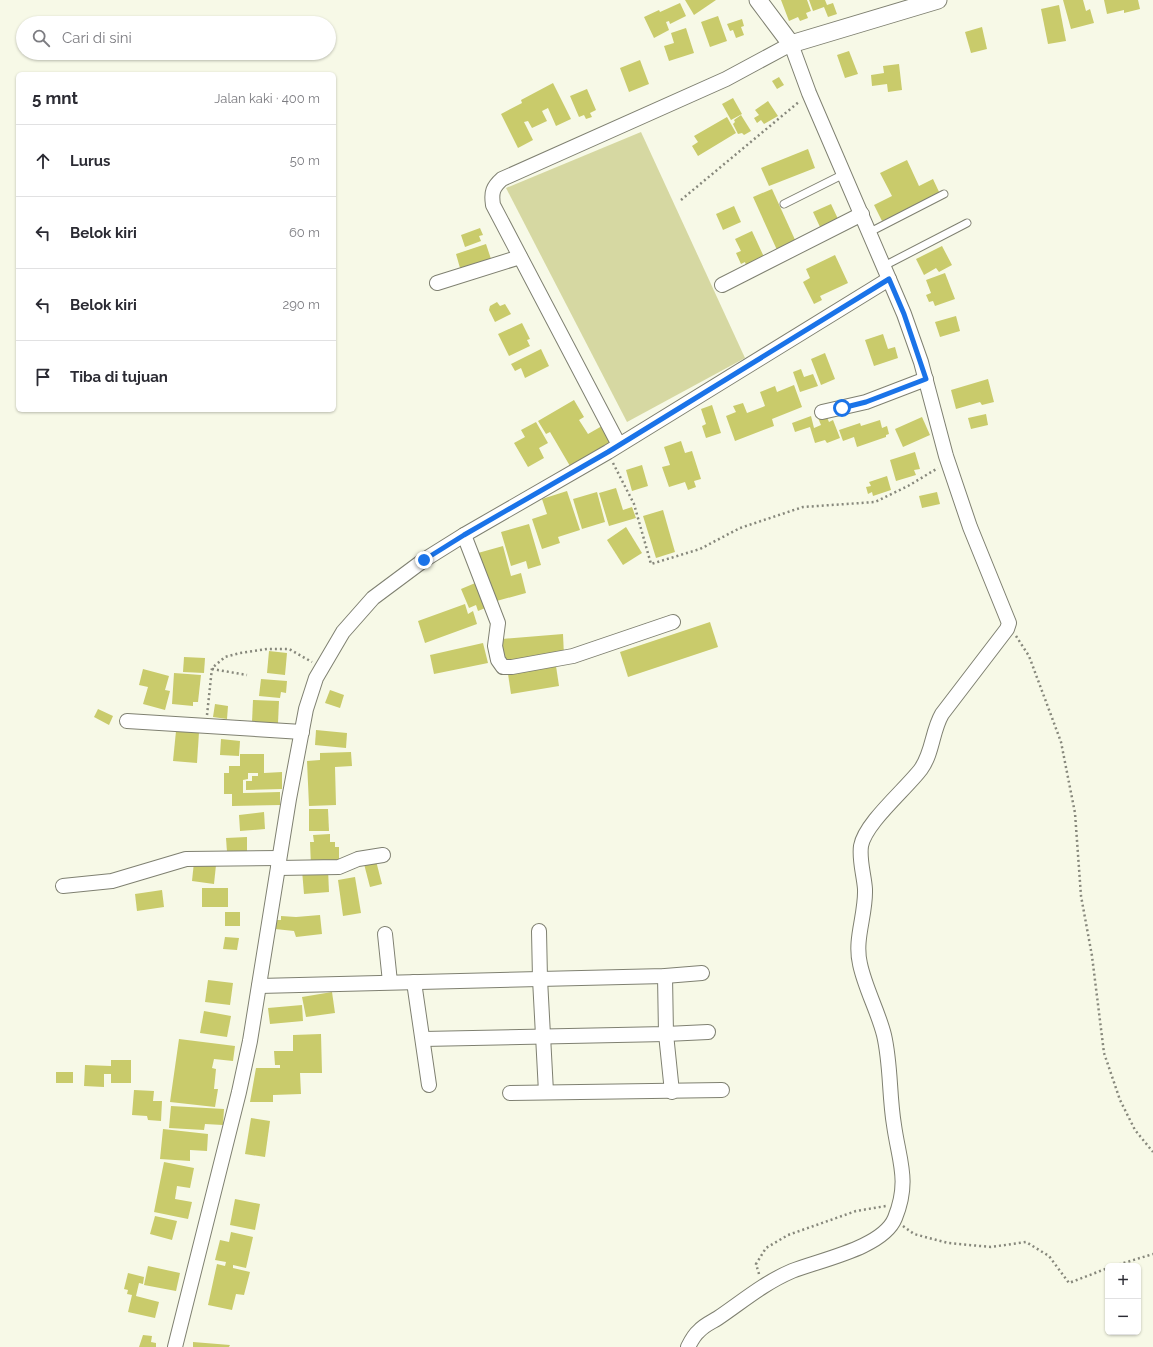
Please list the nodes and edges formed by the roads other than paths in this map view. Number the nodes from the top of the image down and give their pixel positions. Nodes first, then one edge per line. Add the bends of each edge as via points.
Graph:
1 (758, 0) edge
2 (938, 0) edge
3 (791, 44) junction
4 (844, 174) junction
5 (944, 194) dead end
6 (784, 204) dead end
7 (862, 214) junction
8 (967, 223) dead end
9 (870, 232) junction
10 (520, 257) junction
11 (887, 273) junction
12 (437, 283) dead end
13 (722, 285) dead end
14 (926, 379) junction
15 (822, 412) dead end
16 (613, 448) junction
17 (464, 535) junction
18 (673, 622) dead end
19 (127, 721) dead end
20 (302, 732) junction
21 (383, 855) dead end
22 (279, 863) junction
23 (63, 886) dead end
24 (539, 931) dead end
25 (386, 934) dead end
26 (702, 973) dead end
27 (665, 976) junction
28 (540, 979) junction
29 (390, 982) junction
30 (414, 982) junction
31 (259, 986) junction
32 (708, 1032) dead end
33 (666, 1034) junction
34 (543, 1037) junction
35 (423, 1040) junction
36 (429, 1085) dead end
37 (722, 1090) dead end
38 (546, 1092) junction
39 (672, 1092) junction
40 (510, 1093) dead end
41 (175, 1347) edge
42 (688, 1347) edge

1 - 3 street
2 - 3 street
3 - 4 street
3 - 10 street via 726,79 502,179 494,186 493,205
4 - 6 lane
4 - 7 street
5 - 9 lane
7 - 9 street
7 - 13 street
8 - 11 lane
9 - 11 street
10 - 12 street
10 - 16 street
11 - 14 street
11 - 16 street
14 - 15 street via 866,402
14 - 42 street via 948,462 975,540 1009,623 942,714 936,724 929,755 921,768 871,826 861,845 865,891 858,939 859,963 883,1033 890,1065 894,1125 903,1173 895,1220 876,1238 858,1248 792,1271 763,1286 701,1328
16 - 17 street
17 - 18 street via 498,624 495,646 498,660 503,666 512,668 573,656
17 - 20 street via 391,583 373,598 343,632 310,692
19 - 20 street
20 - 22 street
21 - 22 street via 358,859 339,867
22 - 23 street via 186,859 112,881
22 - 31 street
24 - 28 street
25 - 29 street
26 - 27 street
27 - 28 street
27 - 33 street
28 - 30 street
28 - 34 street
29 - 30 street
29 - 31 street
30 - 35 street
31 - 41 street via 239,1092
32 - 33 street
33 - 34 street
33 - 39 street
34 - 35 street
34 - 38 street
35 - 36 street
37 - 39 street
38 - 39 street
38 - 40 street

